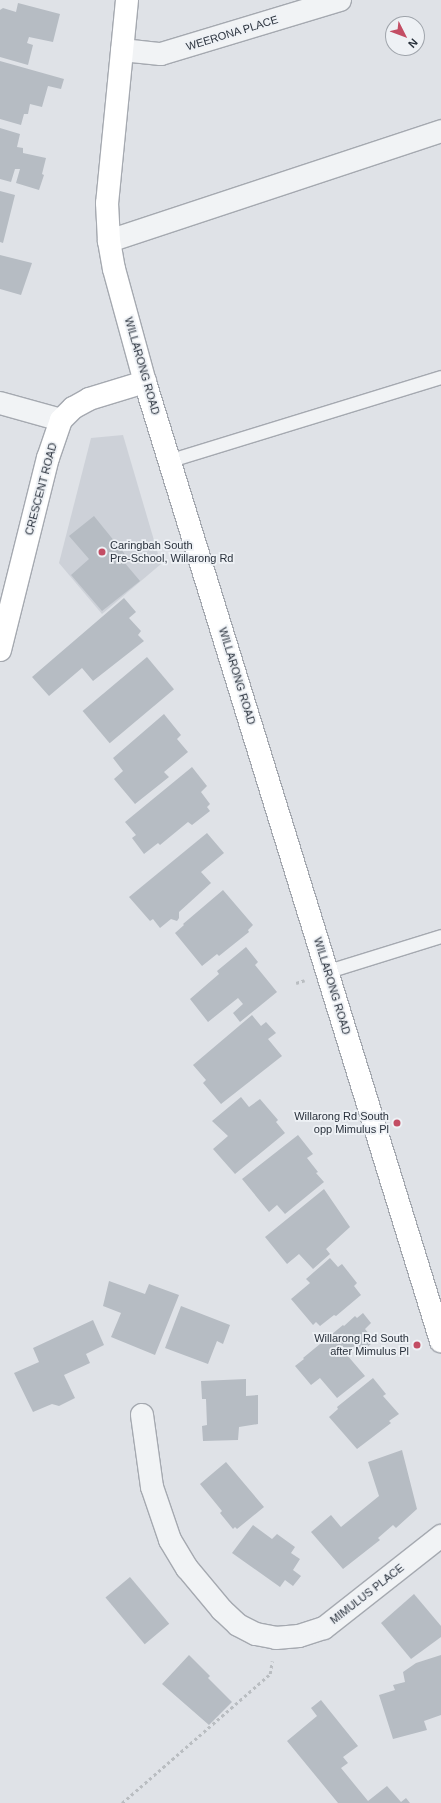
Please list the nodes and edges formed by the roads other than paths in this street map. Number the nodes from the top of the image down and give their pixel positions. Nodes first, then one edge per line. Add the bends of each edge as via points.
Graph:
1 (127, 0) edge
2 (340, 0) edge
3 (122, 50) junction
4 (441, 131) edge
5 (108, 241) junction
6 (441, 377) edge
7 (146, 382) junction
8 (0, 403) edge
9 (61, 420) junction
10 (171, 460) junction
11 (3, 625) edge
12 (0, 650) edge
13 (441, 936) edge
14 (328, 971) junction
15 (441, 1341) edge
16 (142, 1415) dead end
17 (441, 1536) edge

1 - 3 street, WILLARONG ROAD
2 - 3 street, WEERONA PLACE via 161,54
3 - 5 street, WILLARONG ROAD via 107,203
4 - 5 street
5 - 7 street, WILLARONG ROAD
6 - 10 lane
7 - 9 street, CRESCENT ROAD via 89,399 73,408
7 - 10 street, WILLARONG ROAD
8 - 9 street
9 - 11 street, CRESCENT ROAD via 48,458
10 - 14 street, WILLARONG ROAD
11 - 12 street, CRESCENT ROAD
13 - 14 lane
14 - 15 street, WILLARONG ROAD
16 - 17 street, MIMULUS PLACE via 152,1487 170,1540 207,1594 238,1625 256,1634 276,1638 299,1636 324,1628

